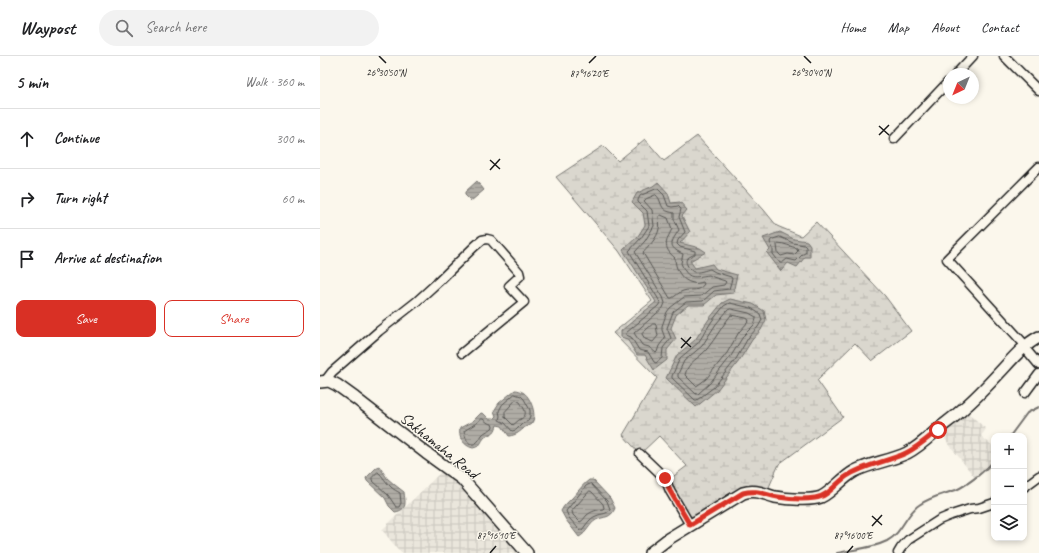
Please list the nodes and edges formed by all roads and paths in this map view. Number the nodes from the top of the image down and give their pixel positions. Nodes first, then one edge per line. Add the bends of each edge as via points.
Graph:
1 (973, 56) edge
2 (1004, 56) edge
3 (962, 68) edge
4 (943, 87) edge
5 (1039, 91) edge
6 (894, 139) dead end
7 (1039, 167) edge
8 (1039, 337) edge
9 (1024, 347) junction
10 (462, 353) dead end
11 (1039, 364) edge
12 (1039, 374) edge
13 (322, 382) edge
14 (1025, 393) dead end
15 (640, 454) dead end
16 (1039, 476) edge
17 (1027, 484) edge
18 (991, 504) edge
19 (690, 525) junction
20 (527, 553) edge
21 (650, 553) edge
22 (898, 553) edge

1 - 3 street
2 - 5 street
4 - 6 street
7 - 9 street via 947,259
8 - 9 street
9 - 11 street
9 - 19 street via 964,409 907,452 853,472 820,497 796,499 748,491
10 - 13 street via 524,302 509,286 520,276 519,272 491,240 487,239 475,246 416,302 374,335
12 - 14 street
13 - 20 street, Sakhamaha Road via 329,381 349,393 462,479
15 - 19 street via 665,478
16 - 17 street
18 - 22 street via 951,514 939,520 908,540
19 - 21 street

